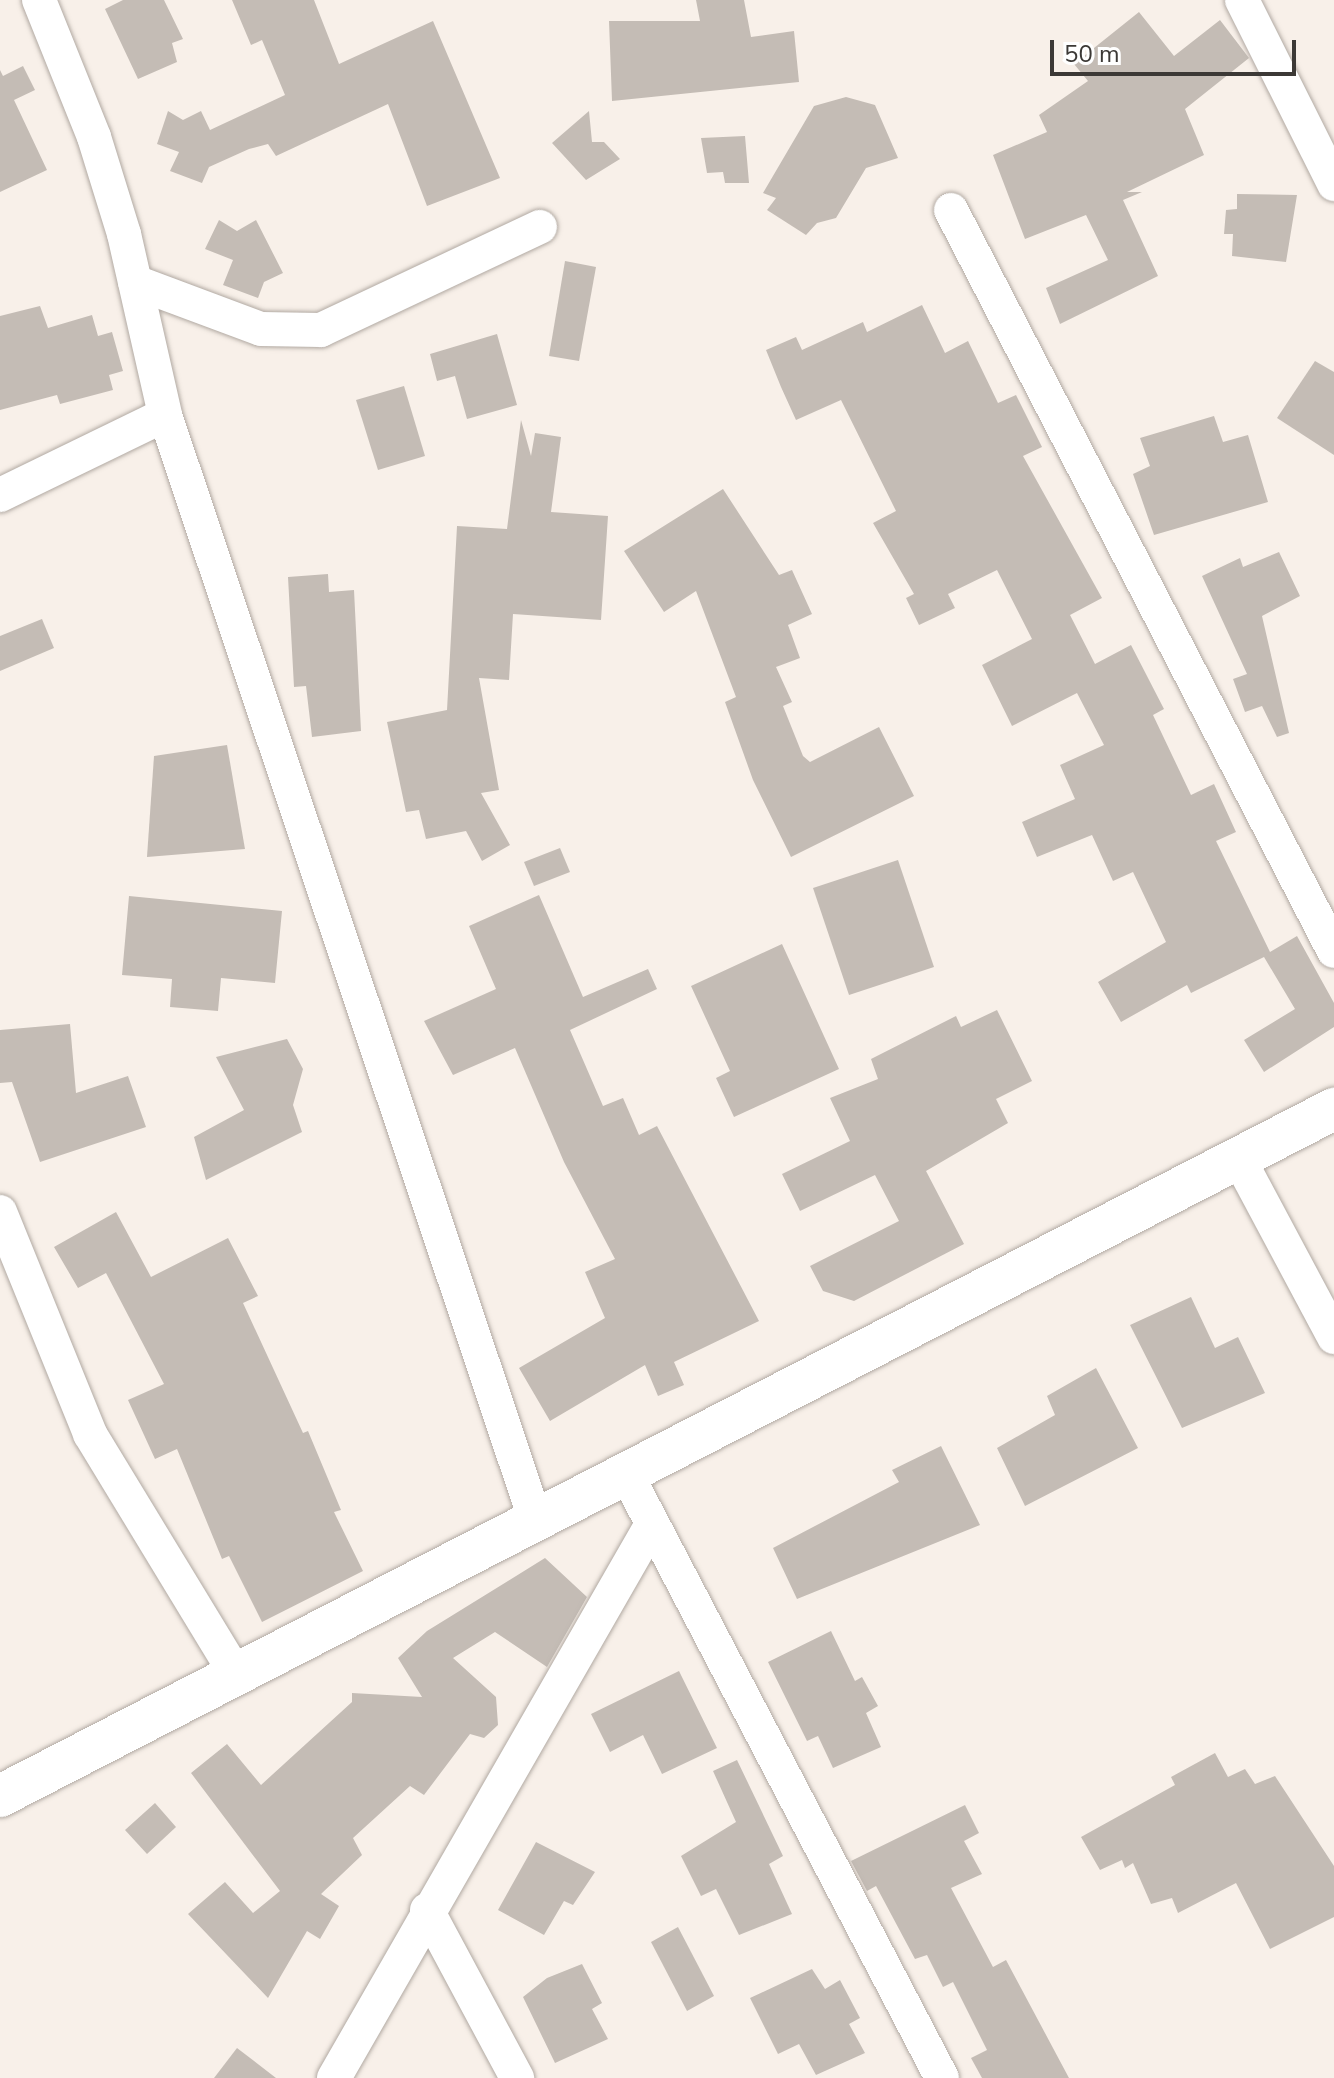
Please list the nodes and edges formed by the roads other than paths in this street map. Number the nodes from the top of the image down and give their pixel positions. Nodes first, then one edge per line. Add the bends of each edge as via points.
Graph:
1 (39, 0) edge
2 (1242, 0) edge
3 (1334, 184) edge
4 (951, 210) dead end
5 (540, 227) dead end
6 (135, 282) junction
7 (165, 415) junction
8 (0, 495) edge
9 (1334, 951) edge
10 (1334, 1109) edge
11 (1239, 1159) junction
12 (0, 1212) edge
13 (1334, 1337) edge
14 (627, 1475) junction
15 (535, 1519) junction
16 (652, 1524) junction
17 (237, 1676) junction
18 (0, 1796) edge
19 (427, 1910) junction
20 (334, 2078) edge
21 (517, 2078) edge
22 (942, 2078) edge

1 - 6 street via 94,137
2 - 3 street
4 - 9 street
5 - 6 street via 321,330 261,329
6 - 7 street
7 - 8 street
7 - 15 street
10 - 11 street
11 - 13 street
11 - 14 street
12 - 17 street via 90,1434
14 - 15 street
14 - 16 street
15 - 17 street
16 - 19 street
16 - 22 street
17 - 18 street
19 - 20 street
19 - 21 street

